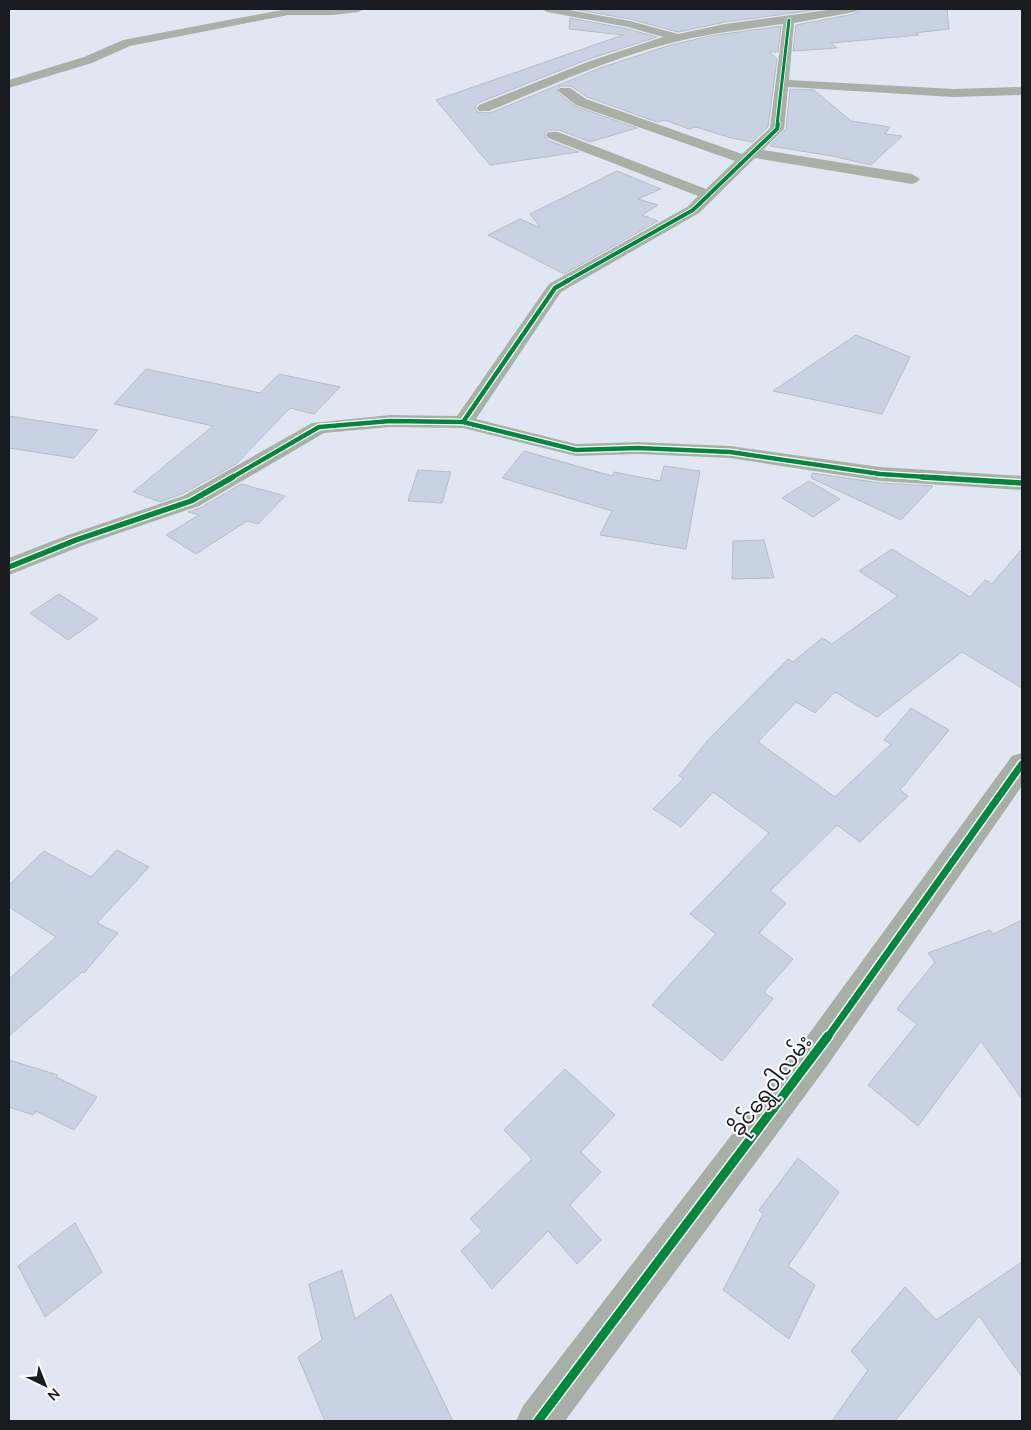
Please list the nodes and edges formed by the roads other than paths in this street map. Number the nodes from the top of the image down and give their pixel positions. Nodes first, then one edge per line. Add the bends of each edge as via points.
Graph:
1 (358, 9) edge
2 (547, 9) edge
3 (854, 9) edge
4 (283, 11) edge
5 (789, 20) junction
6 (677, 38) junction
7 (781, 83) junction
8 (9, 84) edge
9 (564, 90) dead end
10 (1022, 91) edge
11 (484, 108) dead end
12 (553, 135) dead end
13 (749, 156) junction
14 (912, 179) dead end
15 (709, 195) junction
16 (462, 422) junction
17 (1022, 483) edge
18 (9, 566) edge
19 (1022, 764) edge
20 (538, 1421) edge

1 - 4 street
2 - 6 street via 615,20
3 - 5 street
4 - 8 street via 127,44 88,60
5 - 6 street
5 - 7 street
6 - 11 street via 594,64
7 - 10 street via 953,93
7 - 13 street via 777,129
9 - 13 street via 581,102
12 - 15 street
13 - 14 street
13 - 15 street
15 - 16 street via 693,210 554,288
16 - 17 street via 576,450 638,448 730,452 880,474
16 - 18 street via 390,420 319,427 191,502
19 - 20 street, ခိုင်ရွှေဝါလမ်း via 815,1054

